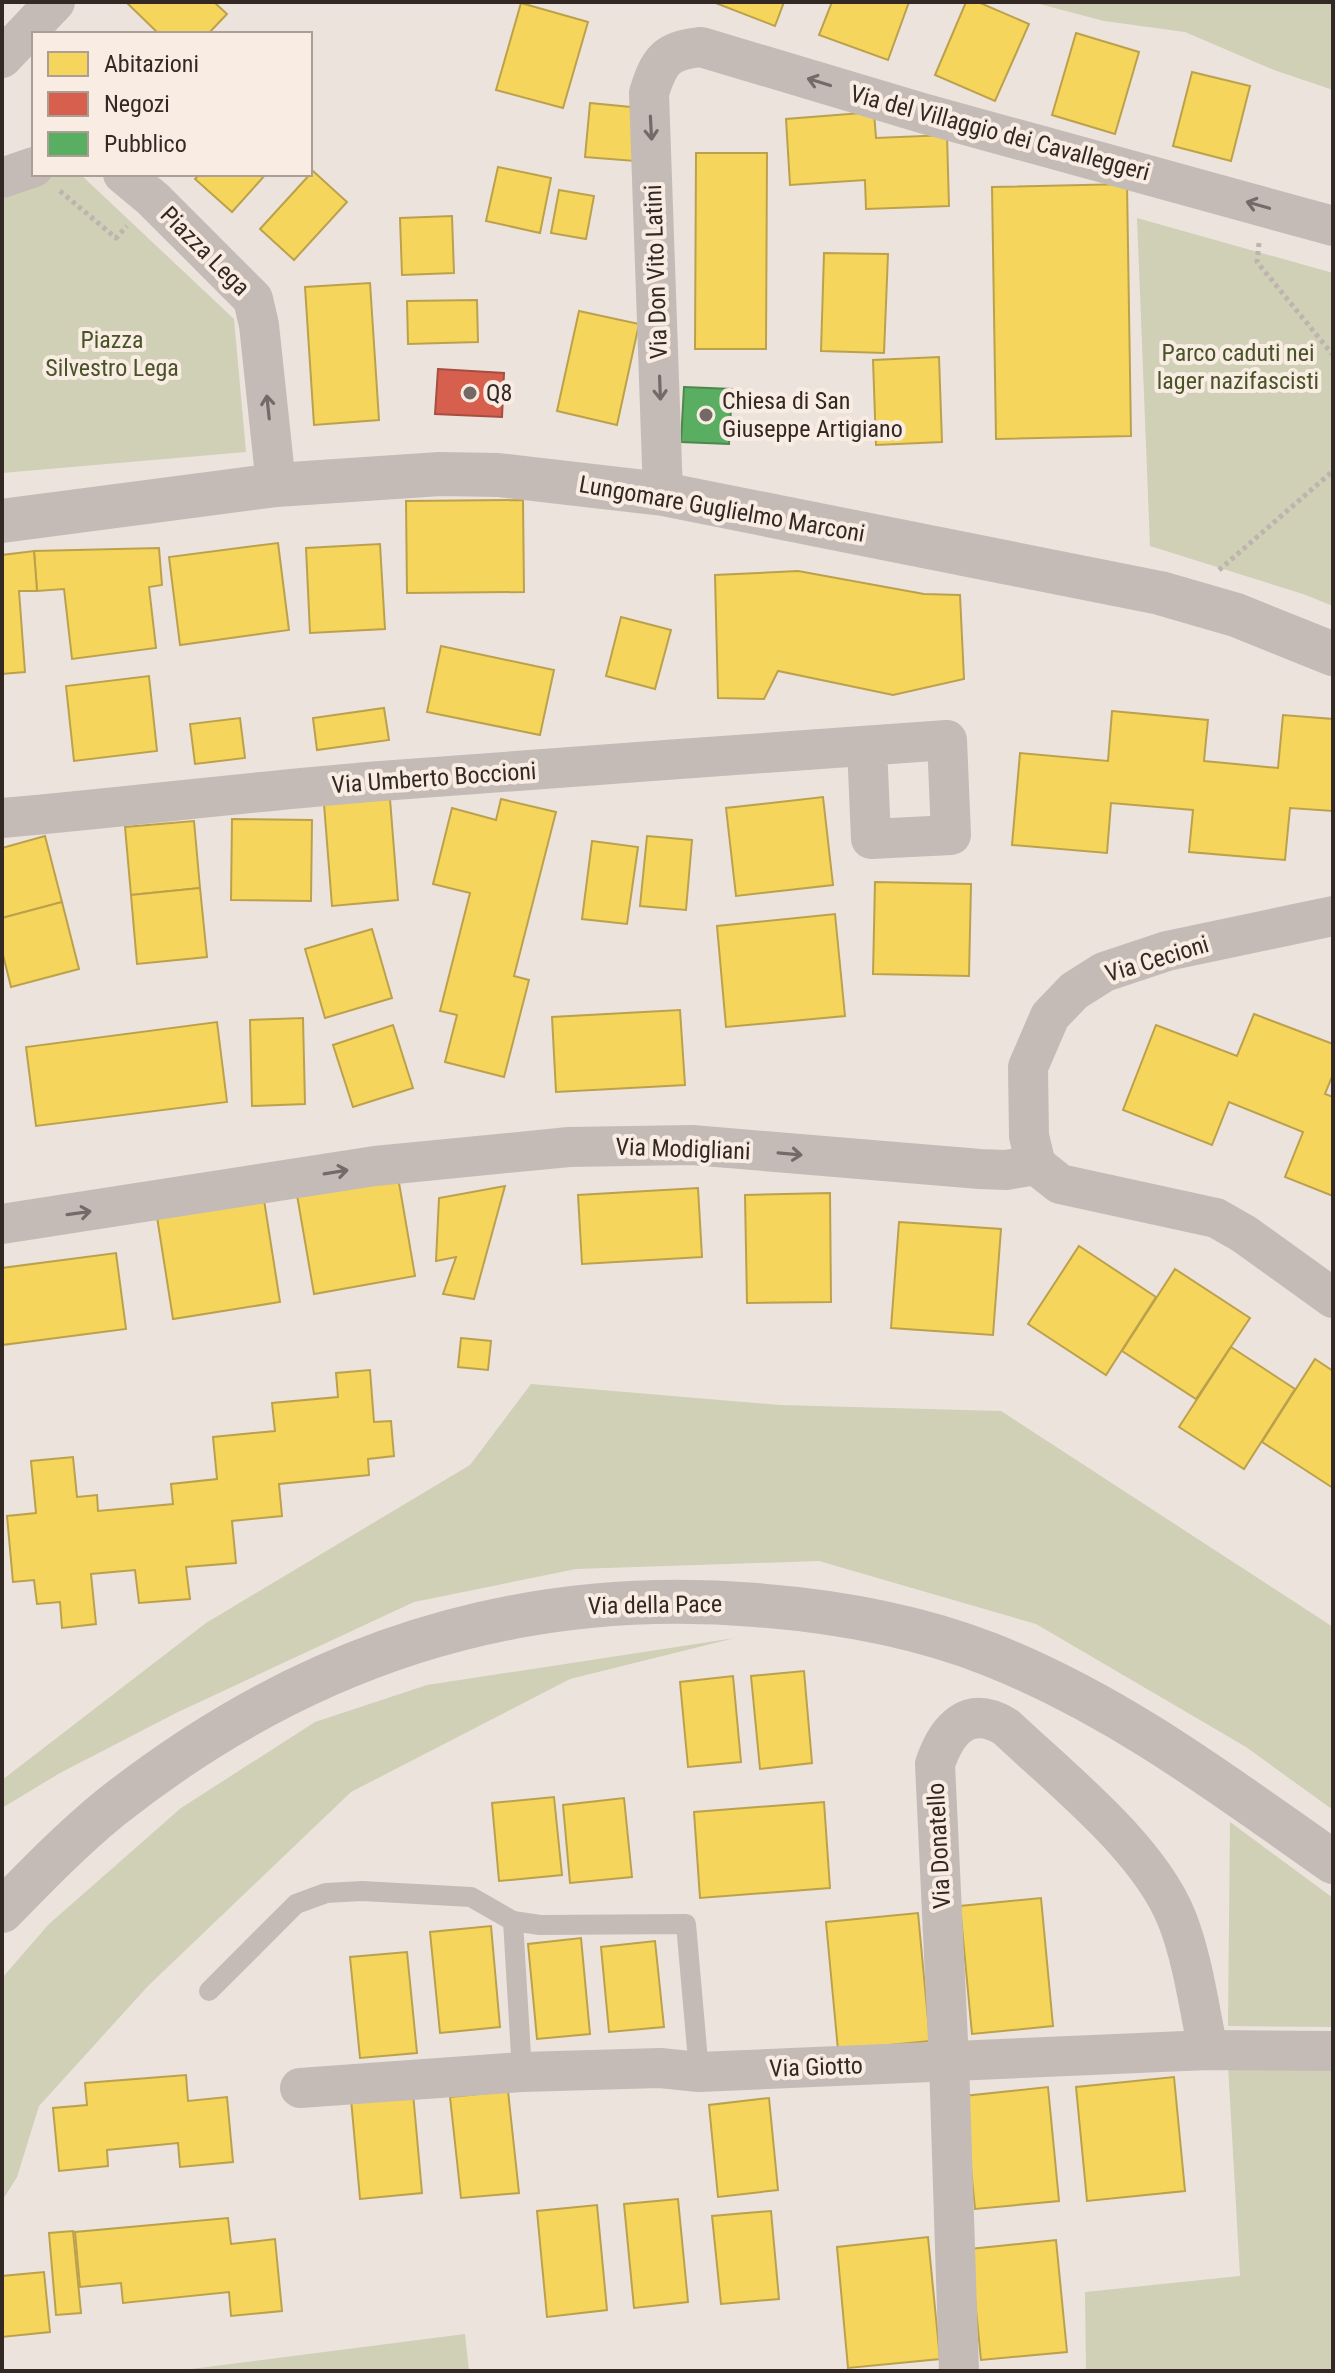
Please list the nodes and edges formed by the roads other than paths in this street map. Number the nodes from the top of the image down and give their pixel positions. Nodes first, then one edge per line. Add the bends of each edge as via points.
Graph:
1 (55, 2) edge
2 (668, 55) joint
3 (2, 58) edge
4 (2, 178) edge
5 (42, 178) edge
6 (138, 186) edge
7 (1333, 226) edge
8 (276, 485) junction
9 (663, 494) junction
10 (2, 521) edge
11 (1333, 654) edge
12 (867, 746) dead end
13 (2, 818) edge
14 (1333, 916) edge
15 (1036, 1165) junction
16 (2, 1224) edge
17 (1333, 1298) edge
18 (1333, 1862) edge
19 (2, 1911) edge
20 (513, 1921) junction
21 (209, 1991) dead end
22 (1208, 2050) junction
23 (1333, 2051) edge
24 (949, 2062) junction
25 (522, 2072) junction
26 (699, 2072) junction
27 (300, 2088) dead end
28 (959, 2371) edge

1 - 3 street
7 -> 2 street, Via del Villaggio dei Cavalleggeri via 701,47
2 -> 9 street, Via Don Vito Latini via 656,70 649,93
4 - 5 street
8 -> 6 street, Piazza Lega via 253,299
8 - 9 street, Lungomare Guglielmo Marconi via 498,475
8 - 10 street, Lungomare Guglielmo Marconi
9 - 11 street, Lungomare Guglielmo Marconi via 1160,593 1236,615
12 - 13 street, Via Umberto Boccioni via 378,781
14 - 15 street, Via Cecioni via 1167,951 1104,972 1074,991 1050,1016 1028,1067 1029,1136
16 -> 15 street, Via Modigliani via 375,1166 569,1147 692,1145 993,1170
15 - 17 street via 1060,1184 1216,1218
18 - 19 street, Via della Pace via 1161,1741 987,1653 900,1626 802,1609 624,1601 534,1612 454,1630 369,1656 283,1696 210,1737 109,1809
20 - 21 lane via 471,1897 326,1893 296,1904
20 - 25 lane
20 - 26 lane via 686,1924
22 - 23 street, Via Giotto
22 - 24 street, Via Giotto
22 - 24 street, Via Donatello via 1190,1960 1177,1918 1158,1883 1119,1835 1006,1727 993,1719 975,1719 954,1728 935,1764
24 - 26 street, Via Giotto
24 - 28 street, Via Donatello
25 - 26 street, Via Giotto
25 - 27 street, Via Giotto

